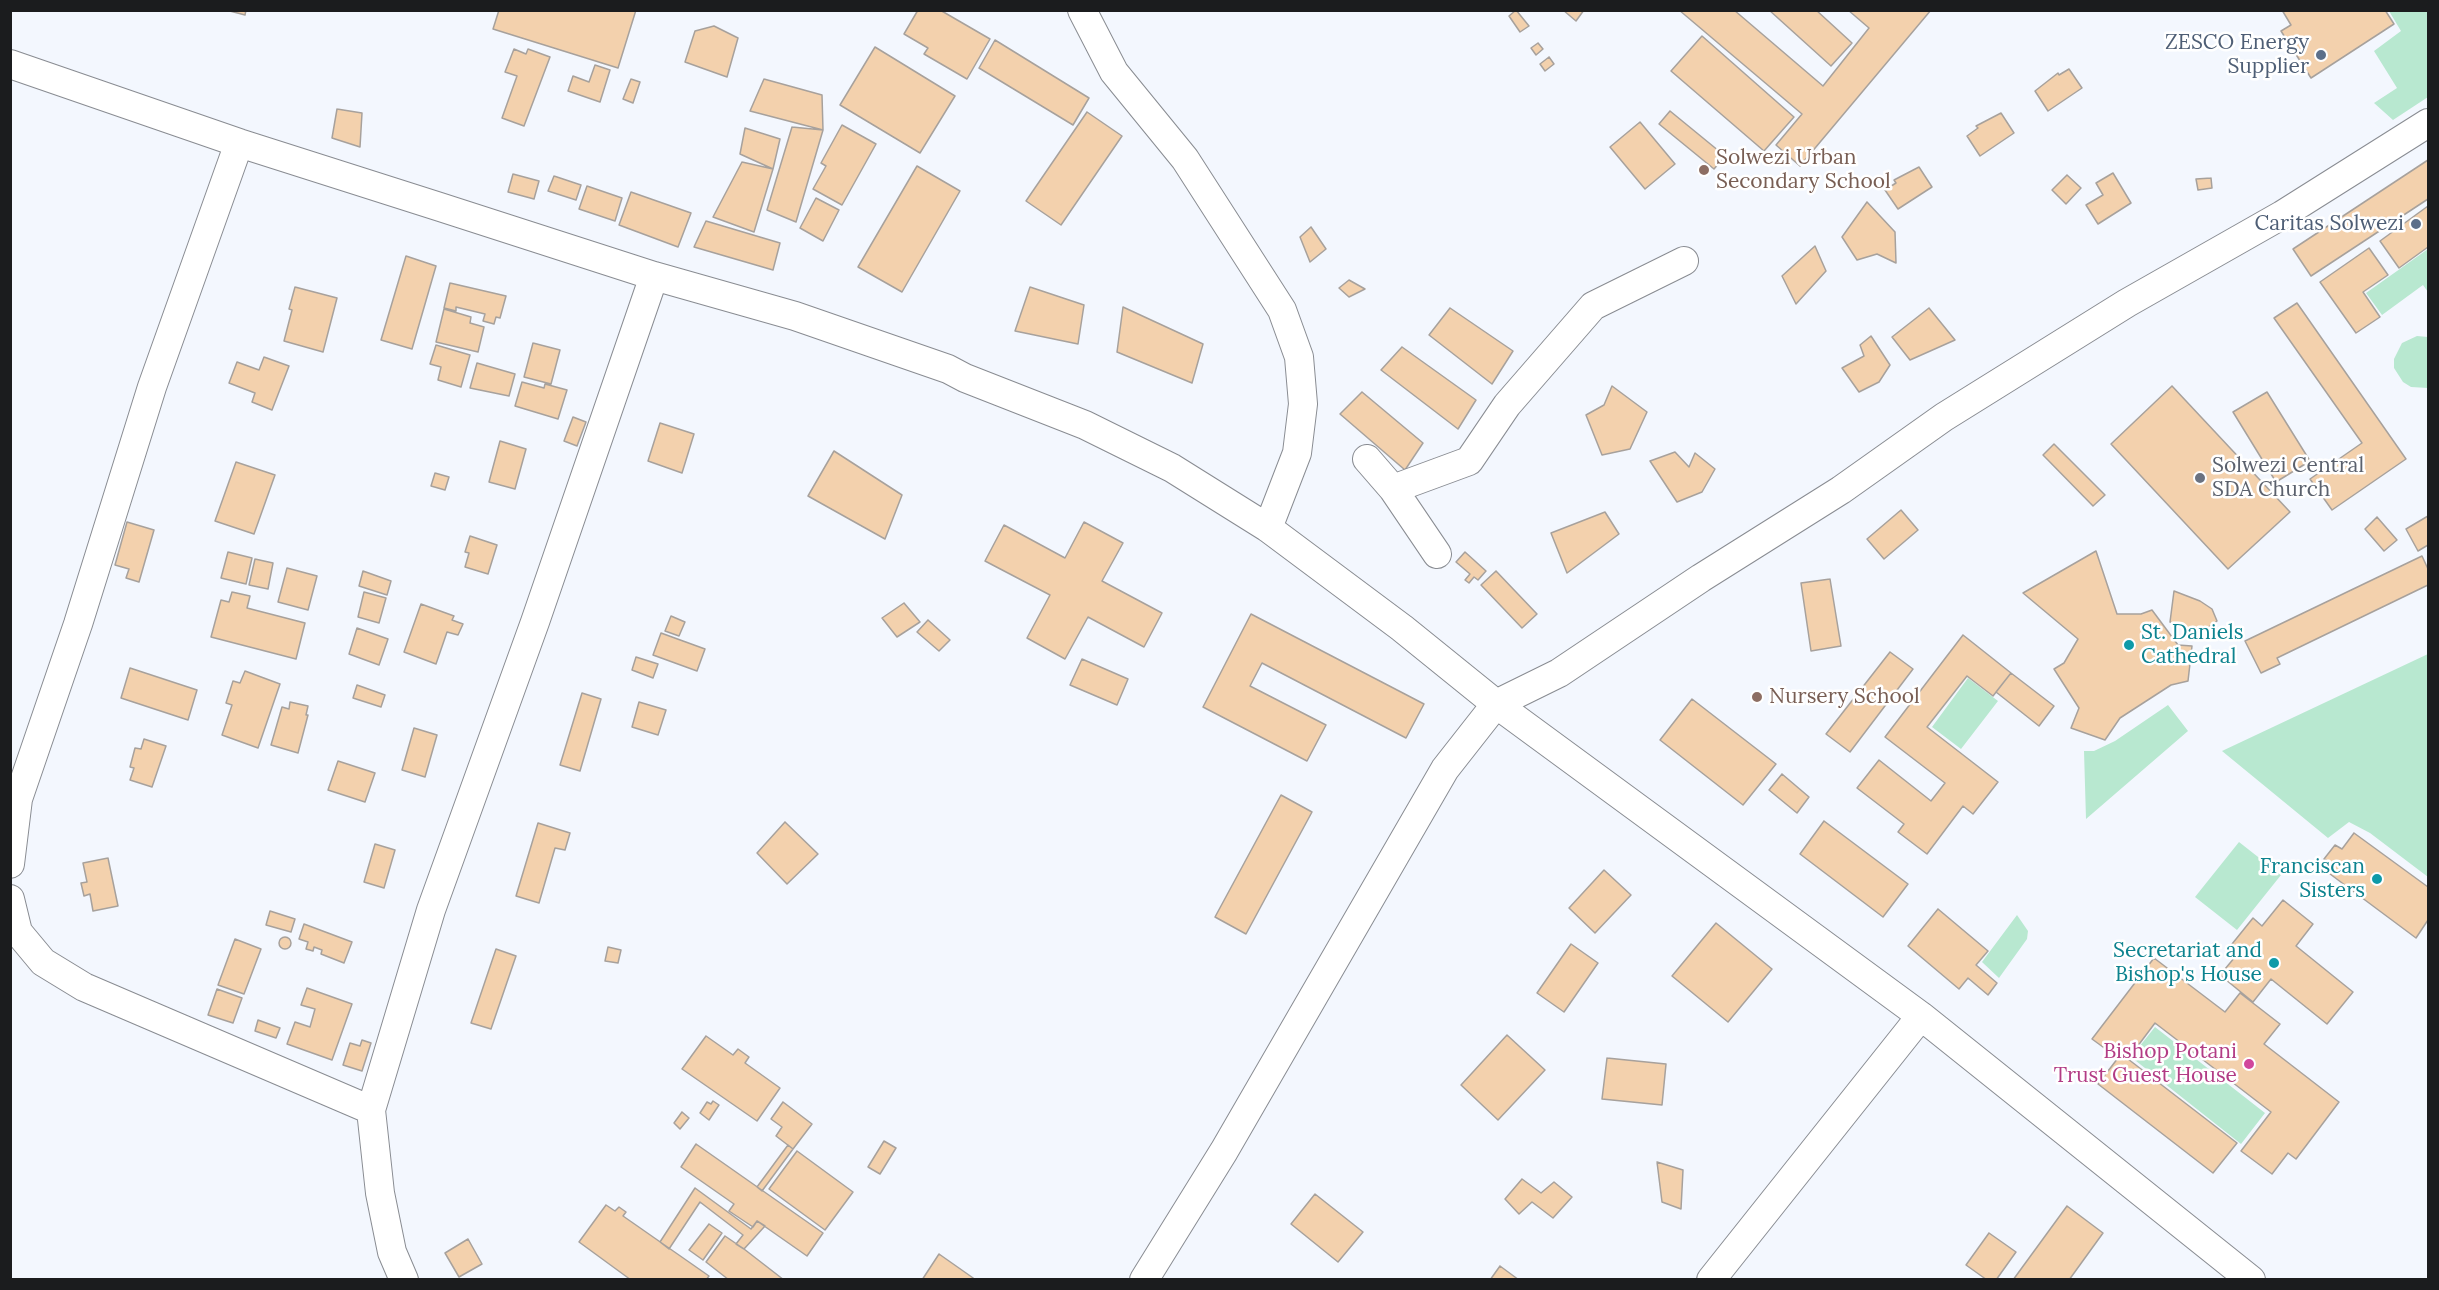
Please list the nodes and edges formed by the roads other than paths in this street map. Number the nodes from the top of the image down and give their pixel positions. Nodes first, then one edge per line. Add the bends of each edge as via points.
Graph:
1 (1082, 10) edge
2 (10, 64) edge
3 (2428, 123) edge
4 (239, 143) junction
5 (1684, 261) dead end
6 (654, 276) junction
7 (1367, 459) dead end
8 (1393, 489) junction
9 (1268, 528) junction
10 (1437, 554) dead end
11 (1496, 704) junction
12 (10, 864) edge
13 (10, 899) edge
14 (1921, 1016) junction
15 (371, 1110) junction
16 (404, 1280) edge
17 (1144, 1280) edge
18 (1711, 1280) edge
19 (2251, 1280) edge

1 - 9 street via 1114,72 1185,159 1282,310 1299,357 1303,404 1297,453
2 - 4 street
3 - 11 street via 1944,417 1841,490 1559,673
4 - 6 street
4 - 12 street via 152,387 18,799
5 - 8 street via 1593,306 1507,405 1469,461
6 - 9 street via 795,316 948,369 1085,425 1172,468
6 - 15 street via 431,910
7 - 8 street
8 - 10 street
9 - 11 street
11 - 14 street
11 - 17 street via 1445,769 1224,1151
13 - 15 street via 18,932 43,962 84,987
14 - 18 street
14 - 19 street
15 - 16 street via 380,1193 392,1252

